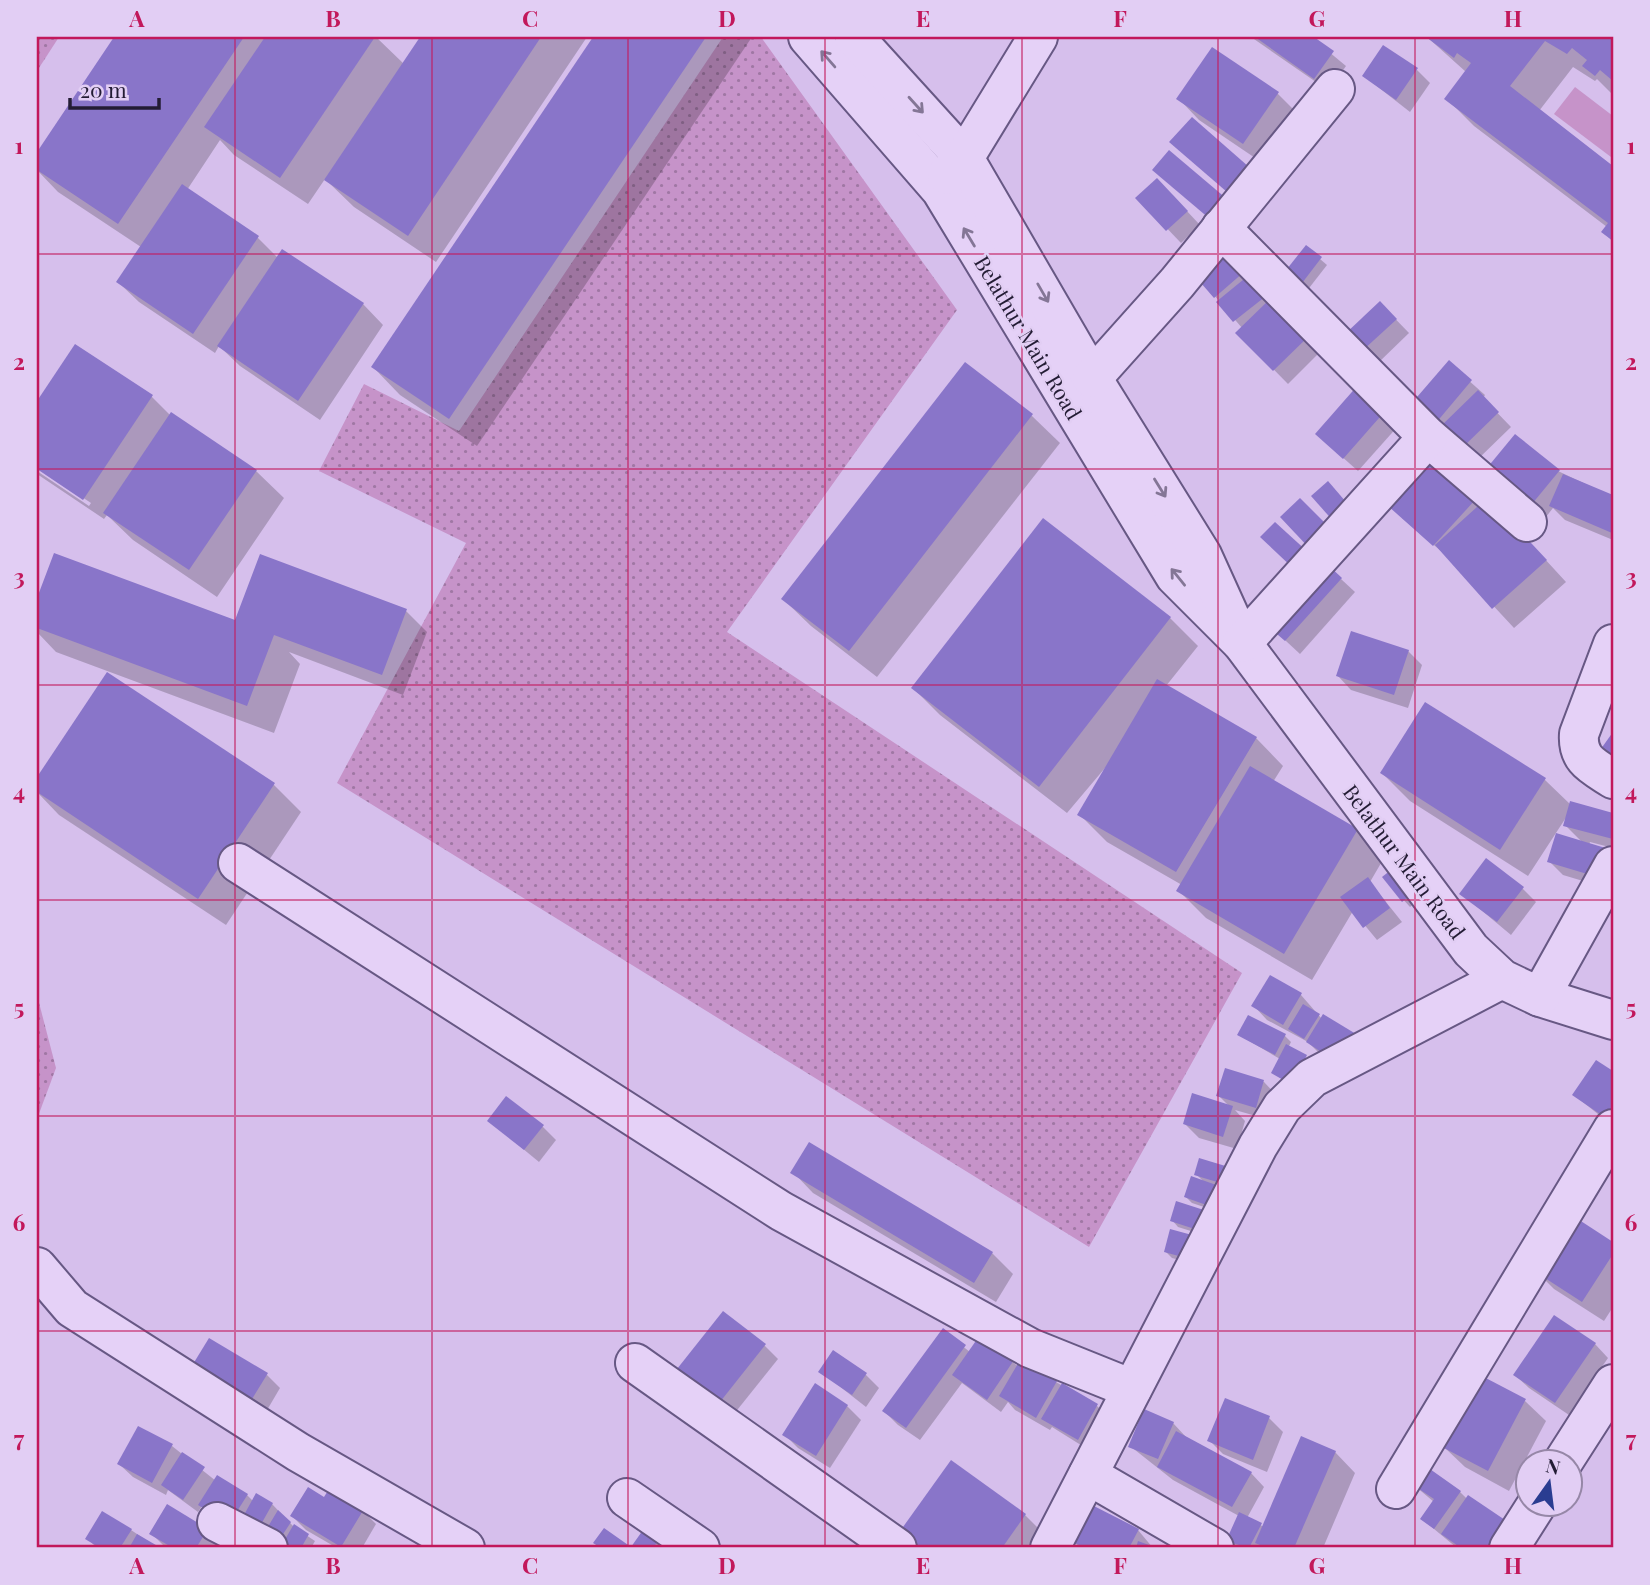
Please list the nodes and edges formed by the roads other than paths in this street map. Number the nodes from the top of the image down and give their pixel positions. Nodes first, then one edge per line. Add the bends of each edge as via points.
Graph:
1 (808, 37) edge
2 (854, 37) edge
3 (1038, 37) edge
4 (1335, 89) dead end
5 (964, 158) junction
6 (936, 184) junction
7 (1221, 229) junction
8 (1092, 378) junction
9 (1428, 437) junction
10 (1527, 522) dead end
11 (1242, 643) junction
12 (1613, 645) edge
13 (1613, 779) edge
14 (238, 863) dead end
15 (1613, 866) edge
16 (1502, 979) junction
17 (1540, 997) junction
18 (1613, 1020) edge
19 (1613, 1129) edge
20 (37, 1267) edge
21 (635, 1363) dead end
22 (1613, 1384) edge
23 (1132, 1389) junction
24 (1572, 1448) edge
25 (1088, 1475) junction
26 (1396, 1489) dead end
27 (627, 1498) dead end
28 (1527, 1518) edge
29 (217, 1522) dead end
30 (268, 1548) edge
31 (465, 1548) edge
32 (700, 1548) edge
33 (897, 1548) edge
34 (1050, 1548) edge
35 (1214, 1548) edge
36 (1509, 1548) edge

6 -> 1 street, Belathur Main Road
2 -> 5 street, Belathur Main Road
3 - 5 street
4 - 7 street
5 - 6 street
5 -> 8 street, Belathur Main Road
11 -> 6 street, Belathur Main Road via 1175,576
7 - 8 street
7 - 9 street
8 -> 11 street, Belathur Main Road via 1202,555
9 - 10 street
9 - 11 street
11 - 16 street, Belathur Main Road via 1471,950
12 - 13 street via 1578,734 1582,759
14 - 23 street via 781,1211 1030,1348
15 - 17 street
16 - 17 street, Belathur Main Road
16 - 23 street via 1312,1078 1282,1107
17 - 18 street, Belathur Main Road
19 - 26 street
20 - 31 street via 72,1308 298,1452
21 - 33 street
22 - 24 street
23 - 25 street
25 - 34 street
25 - 35 street
27 - 32 street
28 - 36 street
29 - 30 street

